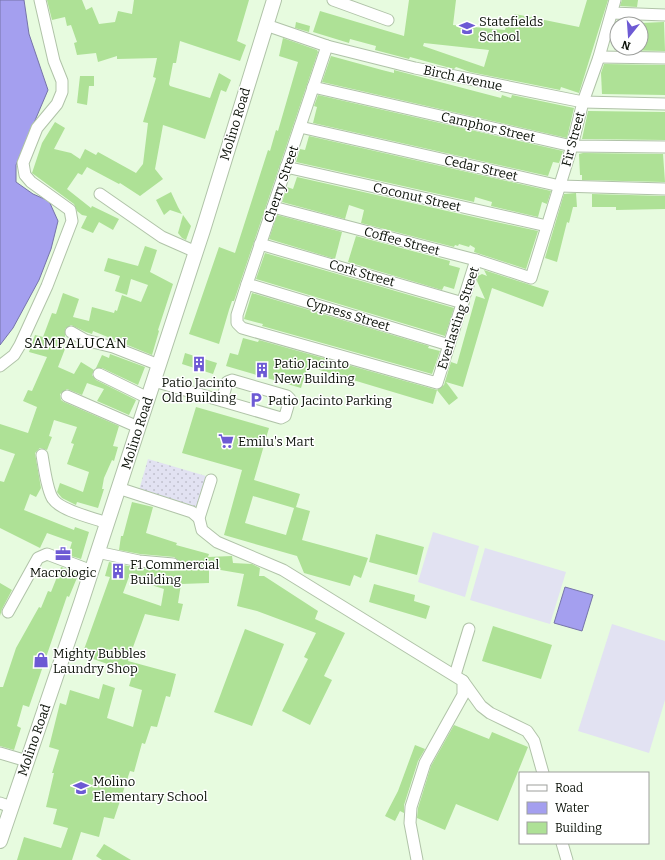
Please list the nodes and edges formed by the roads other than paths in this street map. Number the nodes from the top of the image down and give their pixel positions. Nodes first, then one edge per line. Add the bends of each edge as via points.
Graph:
1 (40, 0) edge
2 (274, 0) edge
3 (333, 0) edge
4 (615, 0) edge
5 (612, 13) junction
6 (665, 15) edge
7 (388, 20) dead end
8 (266, 25) junction
9 (328, 46) junction
10 (600, 57) junction
11 (665, 58) edge
12 (314, 87) junction
13 (583, 102) junction
14 (665, 104) edge
15 (300, 127) junction
16 (572, 146) junction
17 (665, 147) edge
18 (286, 167) junction
19 (560, 186) junction
20 (665, 189) edge
21 (100, 194) dead end
22 (273, 207) junction
23 (547, 226) junction
24 (260, 244) junction
25 (196, 252) junction
26 (476, 260) junction
27 (531, 278) joint
28 (247, 284) junction
29 (463, 303) junction
30 (237, 323) joint
31 (71, 332) dead end
32 (449, 345) junction
33 (159, 365) junction
34 (0, 366) edge
35 (99, 374) dead end
36 (154, 381) junction
37 (67, 396) dead end
38 (148, 398) junction
39 (222, 401) junction
40 (138, 427) junction
41 (42, 455) dead end
42 (211, 480) dead end
43 (118, 488) junction
44 (198, 518) junction
45 (107, 522) junction
46 (98, 552) junction
47 (173, 564) dead end
48 (92, 570) junction
49 (8, 612) dead end
50 (469, 629) dead end
51 (459, 678) junction
52 (0, 753) edge
53 (27, 761) junction
54 (543, 772) edge
55 (6, 805) edge
56 (0, 841) edge
57 (562, 844) edge
58 (417, 860) edge
59 (567, 860) edge

1 - 34 street via 54,61 62,81 62,92 57,104 37,128 23,163 25,174 70,210 72,221 47,286 20,345 14,355
2 - 8 main road, Molino Road
3 - 7 street
4 - 5 street, Fir Street
5 - 6 street
5 - 10 street, Fir Street
8 - 9 street, Birch Avenue
8 - 25 main road, Molino Road
9 - 12 street, Cherry Street
9 - 13 street, Birch Avenue via 415,68
10 - 11 street
10 - 13 street, Fir Street
12 - 15 street, Cherry Street
12 - 16 street, Camphor Street
13 - 14 street, Birch Avenue
13 - 16 street, Fir Street
15 - 18 street, Cherry Street
15 - 19 street, Cedar Street
16 - 17 street, Camphor Street
16 - 19 street, Fir Street
18 - 22 street, Cherry Street
18 - 23 street, Coconut Street
19 - 20 street, Cedar Street
19 - 23 street, Fir Street
21 - 25 street via 162,237
22 - 24 street, Cherry Street
22 - 26 street, Coffee Street
23 - 27 street, Fir Street
24 - 28 street, Cherry Street
24 - 29 street, Cork Street
25 - 33 main road, Molino Road
26 - 27 street, Coffee Street
26 - 29 street, Everlasting Street
28 - 30 street, Cherry Street via 236,315
28 - 32 street, Cypress Street
29 - 32 street, Everlasting Street
30 - 32 street, Everlasting Street via 242,328 437,383
31 - 33 street via 85,340 113,347
33 - 36 main road, Molino Road
35 - 38 street
36 - 38 main road, Molino Road
36 - 39 street
37 - 40 street
38 - 40 main road, Molino Road
39 - 39 street via 281,418 285,416 290,399 232,380 227,382
40 - 43 main road, Molino Road
41 - 45 street via 46,479 55,502 77,513
42 - 44 street
43 - 44 street via 192,512
43 - 45 main road, Molino Road
44 - 51 street via 202,530 217,542 283,570
45 - 46 main road, Molino Road
46 - 47 street via 133,560
46 - 48 main road, Molino Road
48 - 49 street via 47,554 42,555
48 - 53 main road, Molino Road
50 - 51 street
51 - 54 street via 481,706 490,713 527,730 534,741
51 - 58 street via 463,695 425,764 410,807 410,823
52 - 53 street
53 - 55 main road, Molino Road
55 - 56 main road, Molino Road
57 - 59 street

